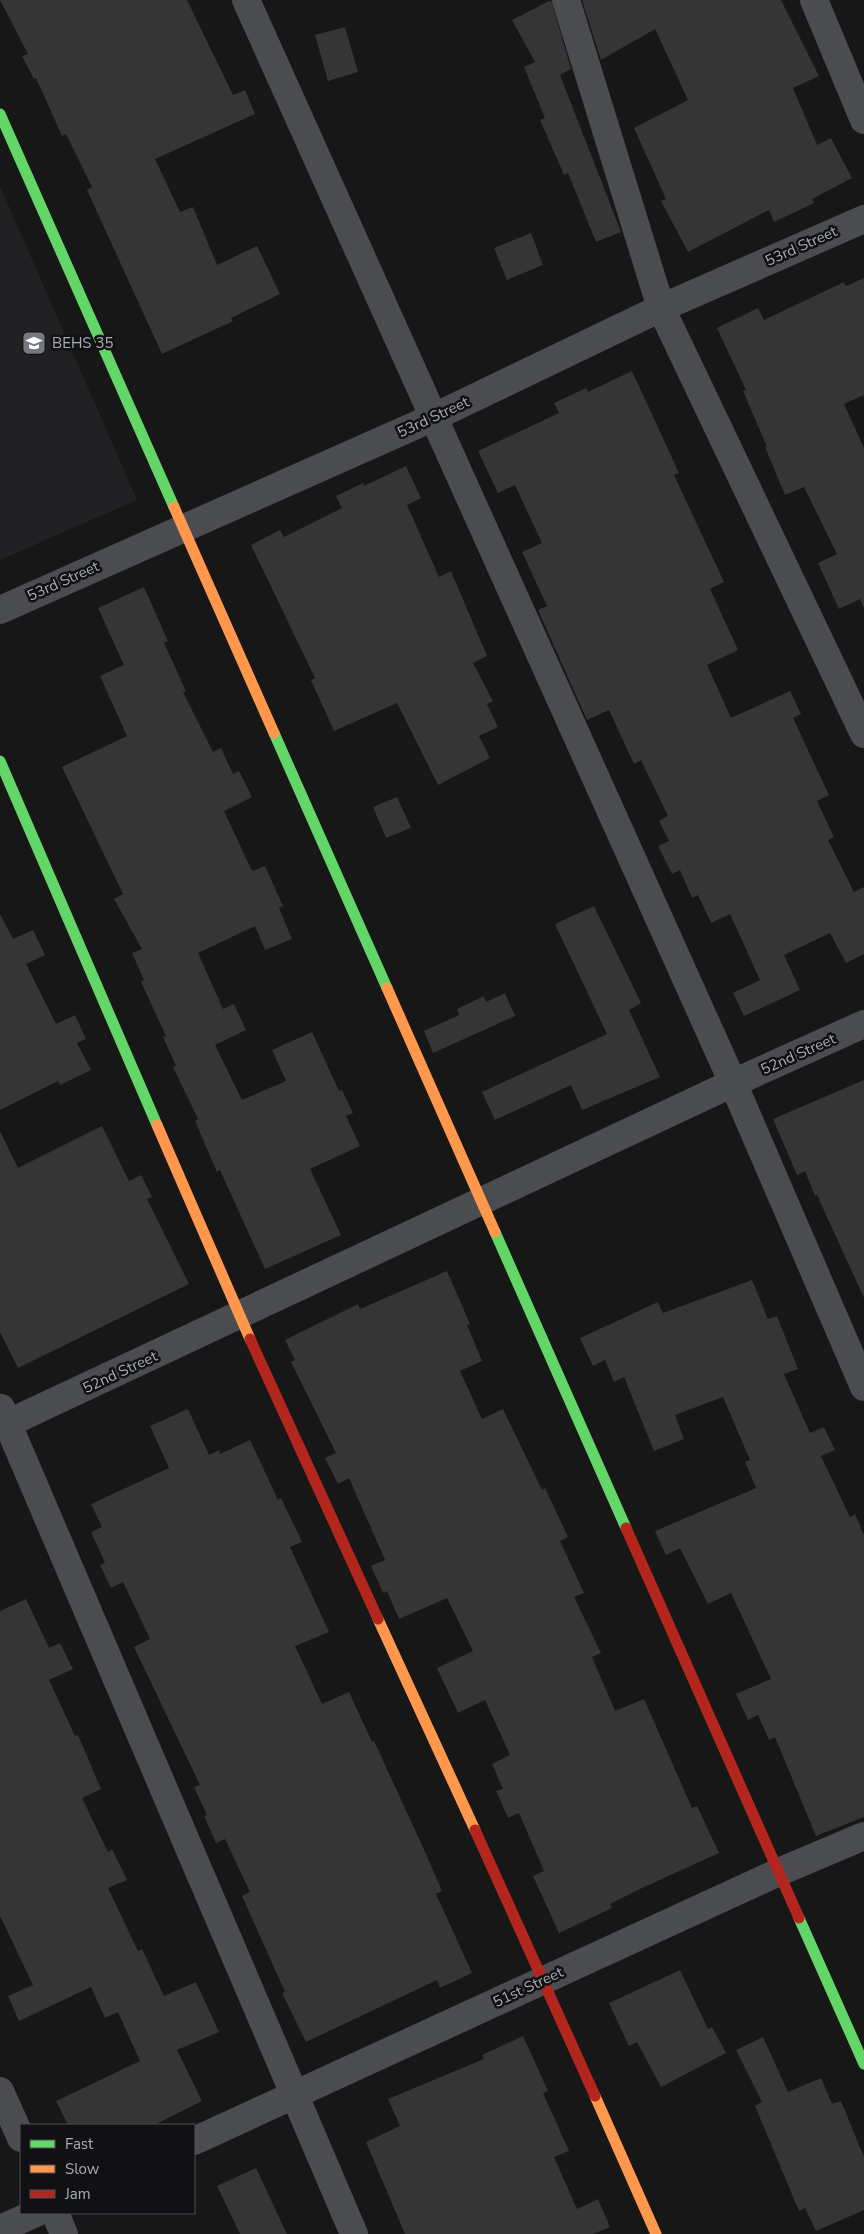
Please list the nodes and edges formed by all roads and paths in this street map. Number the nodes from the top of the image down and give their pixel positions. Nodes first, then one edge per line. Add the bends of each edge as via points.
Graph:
1 (246, 0) edge
2 (566, 0) edge
3 (814, 0) edge
4 (0, 114) edge
5 (864, 120) edge
6 (864, 219) edge
7 (661, 308) junction
8 (432, 418) junction
9 (183, 528) junction
10 (0, 610) edge
11 (864, 734) edge
12 (0, 761) edge
13 (864, 1024) edge
14 (732, 1083) junction
15 (483, 1200) junction
16 (239, 1316) junction
17 (864, 1388) edge
18 (3, 1419) edge
19 (864, 1836) edge
20 (779, 1872) junction
21 (544, 1980) junction
22 (864, 2064) edge
23 (0, 2091) edge
24 (293, 2095) junction
25 (20, 2136) edge
26 (195, 2140) edge
27 (34, 2214) edge
28 (55, 2214) edge
29 (0, 2229) edge
30 (64, 2234) edge
31 (354, 2234) edge
32 (656, 2234) edge

1 - 8 street
2 - 7 street
3 - 5 street
4 - 9 street
6 - 7 street, 53rd Street
7 - 8 street, 53rd Street
7 - 11 street
8 - 9 street, 53rd Street
8 - 14 street
9 - 10 street, 53rd Street
9 - 15 street
12 - 16 street
13 - 14 street, 52nd Street
14 - 15 street, 52nd Street
14 - 17 street
15 - 16 street, 52nd Street
15 - 20 street
16 - 18 street, 52nd Street
16 - 21 street
18 - 24 street
19 - 20 street, 51st Street
20 - 21 street, 51st Street
20 - 22 street
21 - 24 street, 51st Street
21 - 32 street
23 - 25 street
24 - 26 street, 51st Street
24 - 31 street
27 - 29 street
28 - 30 street

